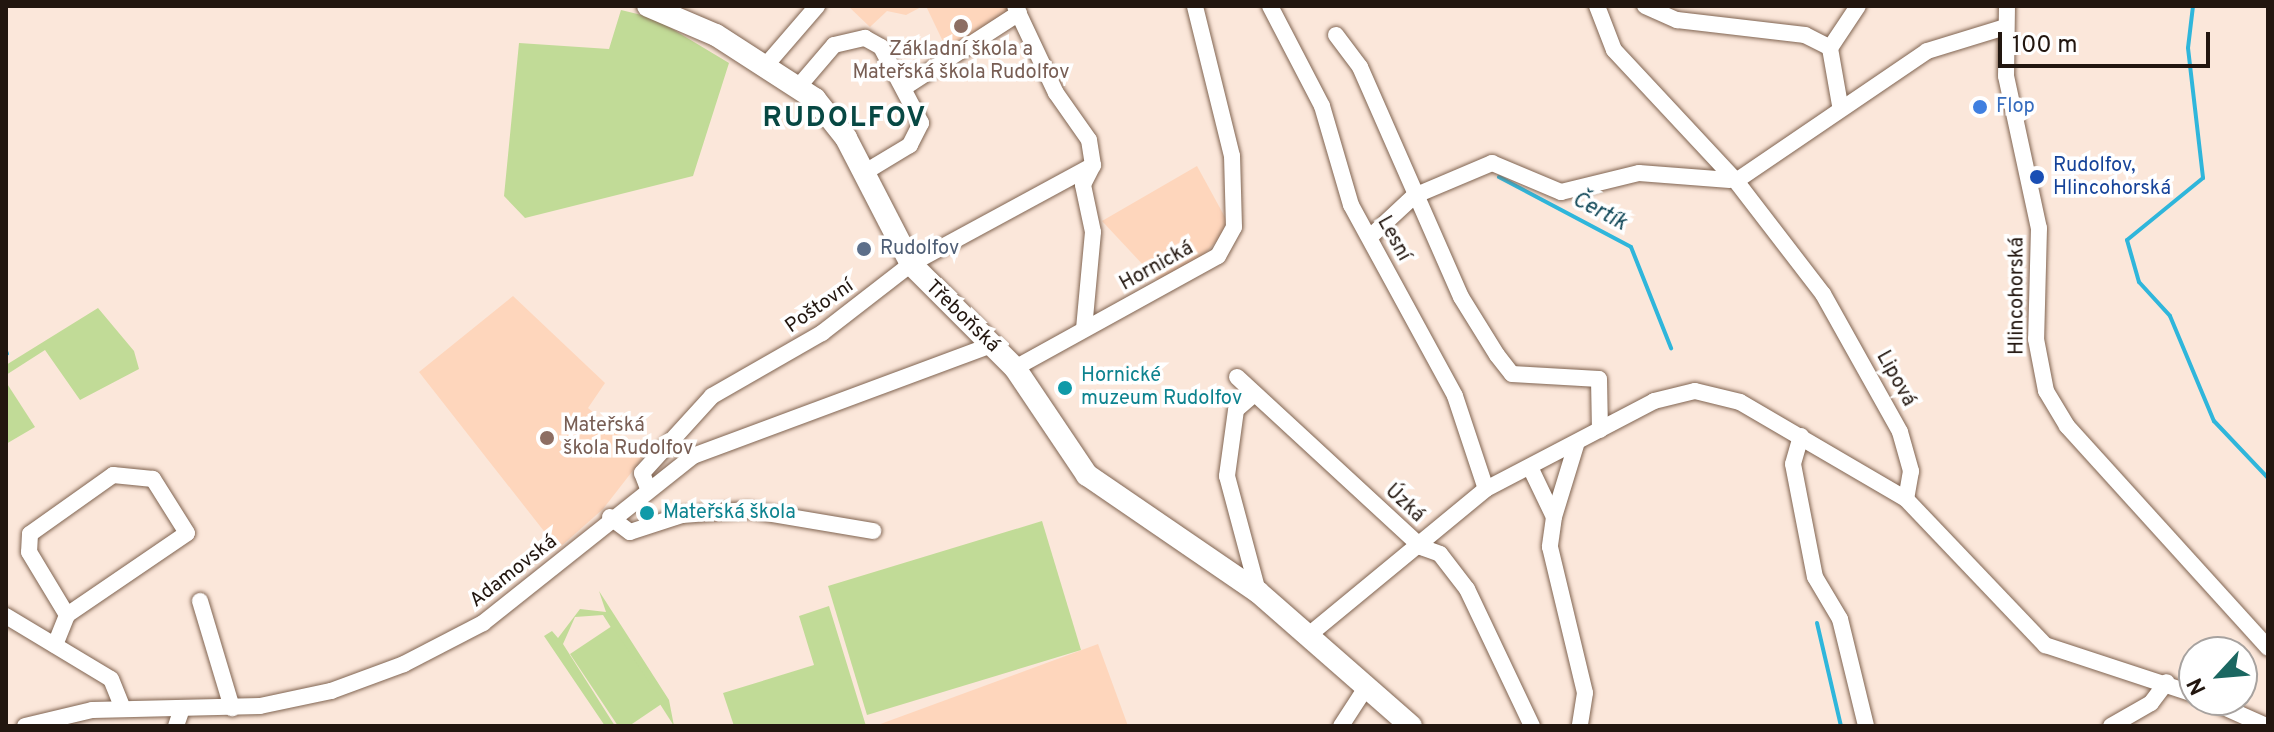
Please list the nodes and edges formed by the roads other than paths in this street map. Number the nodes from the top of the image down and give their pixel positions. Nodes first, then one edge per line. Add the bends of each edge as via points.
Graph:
1 (648, 6) edge
2 (817, 6) edge
3 (1195, 6) edge
4 (1270, 6) edge
5 (1597, 6) edge
6 (1645, 6) edge
7 (1858, 6) edge
8 (2007, 6) edge
9 (2019, 6) edge
10 (1017, 10) edge
11 (2005, 27) junction
12 (1336, 35) dead end
13 (1830, 48) junction
14 (767, 64) junction
15 (799, 86) junction
16 (905, 87) junction
17 (1840, 105) junction
18 (1093, 165) junction
19 (865, 172) junction
20 (1736, 181) junction
21 (1414, 196) junction
22 (1370, 237) junction
23 (911, 264) junction
24 (1084, 329) junction
25 (992, 345) junction
26 (1015, 368) junction
27 (1237, 377) dead end
28 (1252, 396) junction
29 (1600, 430) junction
30 (1801, 436) junction
31 (1577, 442) junction
32 (1530, 467) junction
33 (644, 479) junction
34 (1486, 489) junction
35 (1906, 499) junction
36 (610, 517) junction
37 (1554, 517) junction
38 (873, 531) dead end
39 (1421, 547) junction
40 (1258, 592) junction
41 (200, 601) dead end
42 (67, 615) junction
43 (6, 616) edge
44 (1310, 634) junction
45 (55, 645) junction
46 (2268, 648) edge
47 (2167, 682) junction
48 (1367, 686) junction
49 (2178, 687) edge
50 (232, 708) junction
51 (123, 709) junction
52 (182, 709) junction
53 (2244, 716) edge
54 (25, 726) edge
55 (176, 726) edge
56 (1341, 726) edge
57 (1411, 726) edge
58 (1532, 726) edge
59 (1580, 726) edge
60 (1866, 726) edge
61 (2111, 726) edge
62 (2266, 726) edge

1 - 14 main road, Třeboňská
2 - 14 street
3 - 24 street, Hornická via 1232,156 1234,227 1218,256
4 - 22 street, Lesní via 1322,106 1345,189
5 - 20 street, Lipová via 1614,50
6 - 13 street via 1677,20 1805,35
7 - 13 street
8 - 11 street, Hlincohorská
9 - 11 street
10 - 16 street
10 - 18 street via 1089,140
11 - 17 street via 1927,51
11 - 46 street, Hlincohorská via 2006,76 2039,228 2036,339 2046,391 2067,426
12 - 21 street via 1383,114
13 - 17 street
14 - 15 main road, Třeboňská
15 - 16 street via 834,45 865,38 881,47
15 - 19 main road, Třeboňská via 836,124
16 - 19 street via 918,111 919,133
17 - 20 street
18 - 23 street, Poštovní
18 - 24 street via 1083,185 1093,232
19 - 23 main road, Třeboňská
20 - 21 street via 1639,173 1561,192 1492,163
20 - 35 street, Lipová via 1823,294 1880,390 1911,471
21 - 22 street
21 - 29 street via 1461,297 1512,374 1599,379
22 - 34 street, Lesní via 1455,396
23 - 25 main road, Třeboňská
23 - 33 street, Poštovní via 822,333 712,396
24 - 26 street, Hornická
25 - 26 main road, Třeboňská
25 - 33 street, Adamovská via 724,443
26 - 40 main road, Třeboňská via 1087,475
27 - 28 street, Úzká
28 - 39 street, Úzká
28 - 40 street via 1236,410 1227,476
29 - 30 street via 1654,401 1695,391 1740,402
29 - 31 street
30 - 35 street
30 - 60 street via 1793,464 1815,577 1840,619
31 - 32 street
31 - 37 street
32 - 34 street
32 - 37 street
33 - 36 street, Adamovská
34 - 39 street
35 - 47 street via 2045,645
36 - 38 street via 630,532 682,515 748,510
36 - 50 street, Adamovská via 516,598 426,656 331,691
37 - 59 street via 1550,547 1585,693
39 - 44 street
39 - 58 street, Úzká via 1440,554 1467,589
40 - 44 main road, Třeboňská
41 - 50 street
42 - 42 street via 29,552 30,534 113,475 153,479 187,533
42 - 45 street
43 - 45 street
44 - 48 main road, Třeboňská
45 - 51 street via 111,679
47 - 49 street
47 - 61 street via 2151,703
48 - 56 street
48 - 57 main road, Třeboňská
50 - 52 street, Adamovská
51 - 52 street, Adamovská
51 - 54 street, Adamovská
52 - 55 street
53 - 62 street

